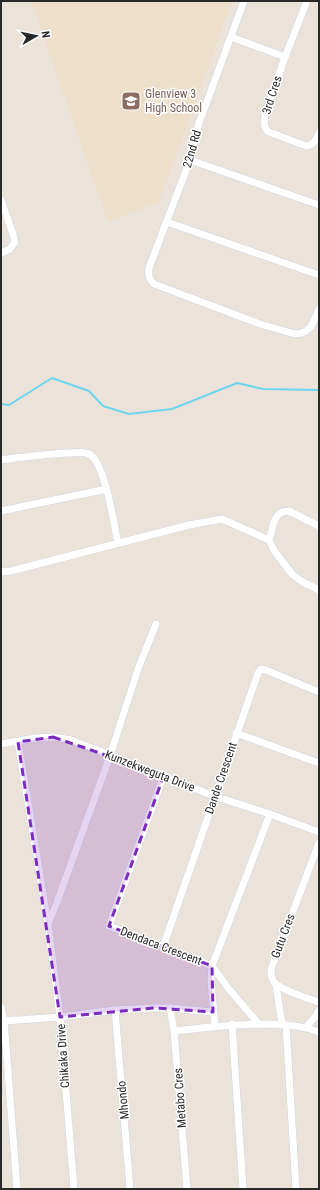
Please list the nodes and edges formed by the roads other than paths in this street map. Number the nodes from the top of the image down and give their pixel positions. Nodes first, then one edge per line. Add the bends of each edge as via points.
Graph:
1 (244, 1) edge
2 (307, 1) edge
3 (231, 37) junction
4 (285, 58) junction
5 (319, 133) edge
6 (190, 160) junction
7 (1, 200) edge
8 (319, 205) edge
9 (167, 222) junction
10 (1, 253) edge
11 (319, 275) edge
12 (319, 309) edge
13 (1, 460) edge
14 (107, 489) junction
15 (1, 512) edge
16 (319, 526) edge
17 (269, 540) junction
18 (118, 543) junction
19 (1, 572) edge
20 (319, 590) edge
21 (156, 624) dead end
22 (319, 692) edge
23 (236, 733) junction
24 (18, 742) junction
25 (1, 744) edge
26 (110, 756) junction
27 (319, 763) edge
28 (164, 775) junction
29 (214, 796) junction
30 (270, 814) junction
31 (319, 832) edge
32 (319, 843) edge
33 (48, 924) junction
34 (163, 947) junction
35 (212, 966) junction
36 (276, 985) junction
37 (319, 1002) edge
38 (1, 1007) edge
39 (170, 1008) junction
40 (115, 1010) junction
41 (319, 1010) edge
42 (213, 1012) junction
43 (60, 1017) junction
44 (4, 1020) junction
45 (232, 1024) junction
46 (259, 1024) junction
47 (284, 1025) junction
48 (214, 1026) junction
49 (306, 1027) junction
50 (174, 1031) junction
51 (319, 1032) edge
52 (17, 1189) edge
53 (74, 1189) edge
54 (130, 1189) edge
55 (187, 1189) edge
56 (243, 1189) edge
57 (296, 1189) edge

1 - 3 street, 22nd Rd
2 - 4 street, 3rd Cres
3 - 4 street
3 - 6 street, 22nd Rd via 198,126
4 - 5 street, 3rd Cres via 265,115 264,127 270,132 306,146 314,143
6 - 8 street
6 - 9 street, 22nd Rd
7 - 10 street via 15,242 10,249
9 - 11 street
9 - 12 street, 22nd Rd via 149,268 148,274 154,284 260,324 295,334 308,331
13 - 14 street via 40,454 90,455 97,464
14 - 15 street
14 - 18 street
16 - 17 street via 285,511 276,516
17 - 18 street via 222,519
17 - 20 street via 292,574
18 - 19 street
21 - 26 street via 138,669
22 - 23 street, Dande Crescent via 261,670
23 - 27 street
23 - 29 street, Dande Crescent
24 - 25 street, Kunzekweguta Drive
24 - 26 street, Kunzekweguta Drive via 53,737 71,740
24 - 33 street, Chikaka Drive
26 - 28 street, Kunzekweguta Drive
26 - 33 street
28 - 29 street, Kunzekweguta Drive
28 - 34 street, Dendaca Crescent via 109,926
29 - 30 street, Kunzekweguta Drive
29 - 34 street, Dande Crescent
30 - 31 street, Kunzekweguta Drive
30 - 35 street, Dendaca Crescent
32 - 36 street, Gutu Cres via 271,968 271,978
33 - 43 street, Chikaka Drive
34 - 35 street, Dendaca Crescent
35 - 42 street
35 - 46 street
36 - 37 street
36 - 47 street, Gutu Cres
38 - 44 street
39 - 40 street
39 - 42 street
39 - 50 street, Metabo Cres
40 - 43 street
40 - 54 street, Mhondo
41 - 49 street
42 - 48 street
43 - 44 street
43 - 53 street, Chikaka Drive
44 - 52 street
45 - 46 street
45 - 48 street
45 - 56 street
46 - 47 street
47 - 49 street
47 - 57 street, Gutu Cres
48 - 50 street
49 - 51 street
50 - 55 street, Metabo Cres

